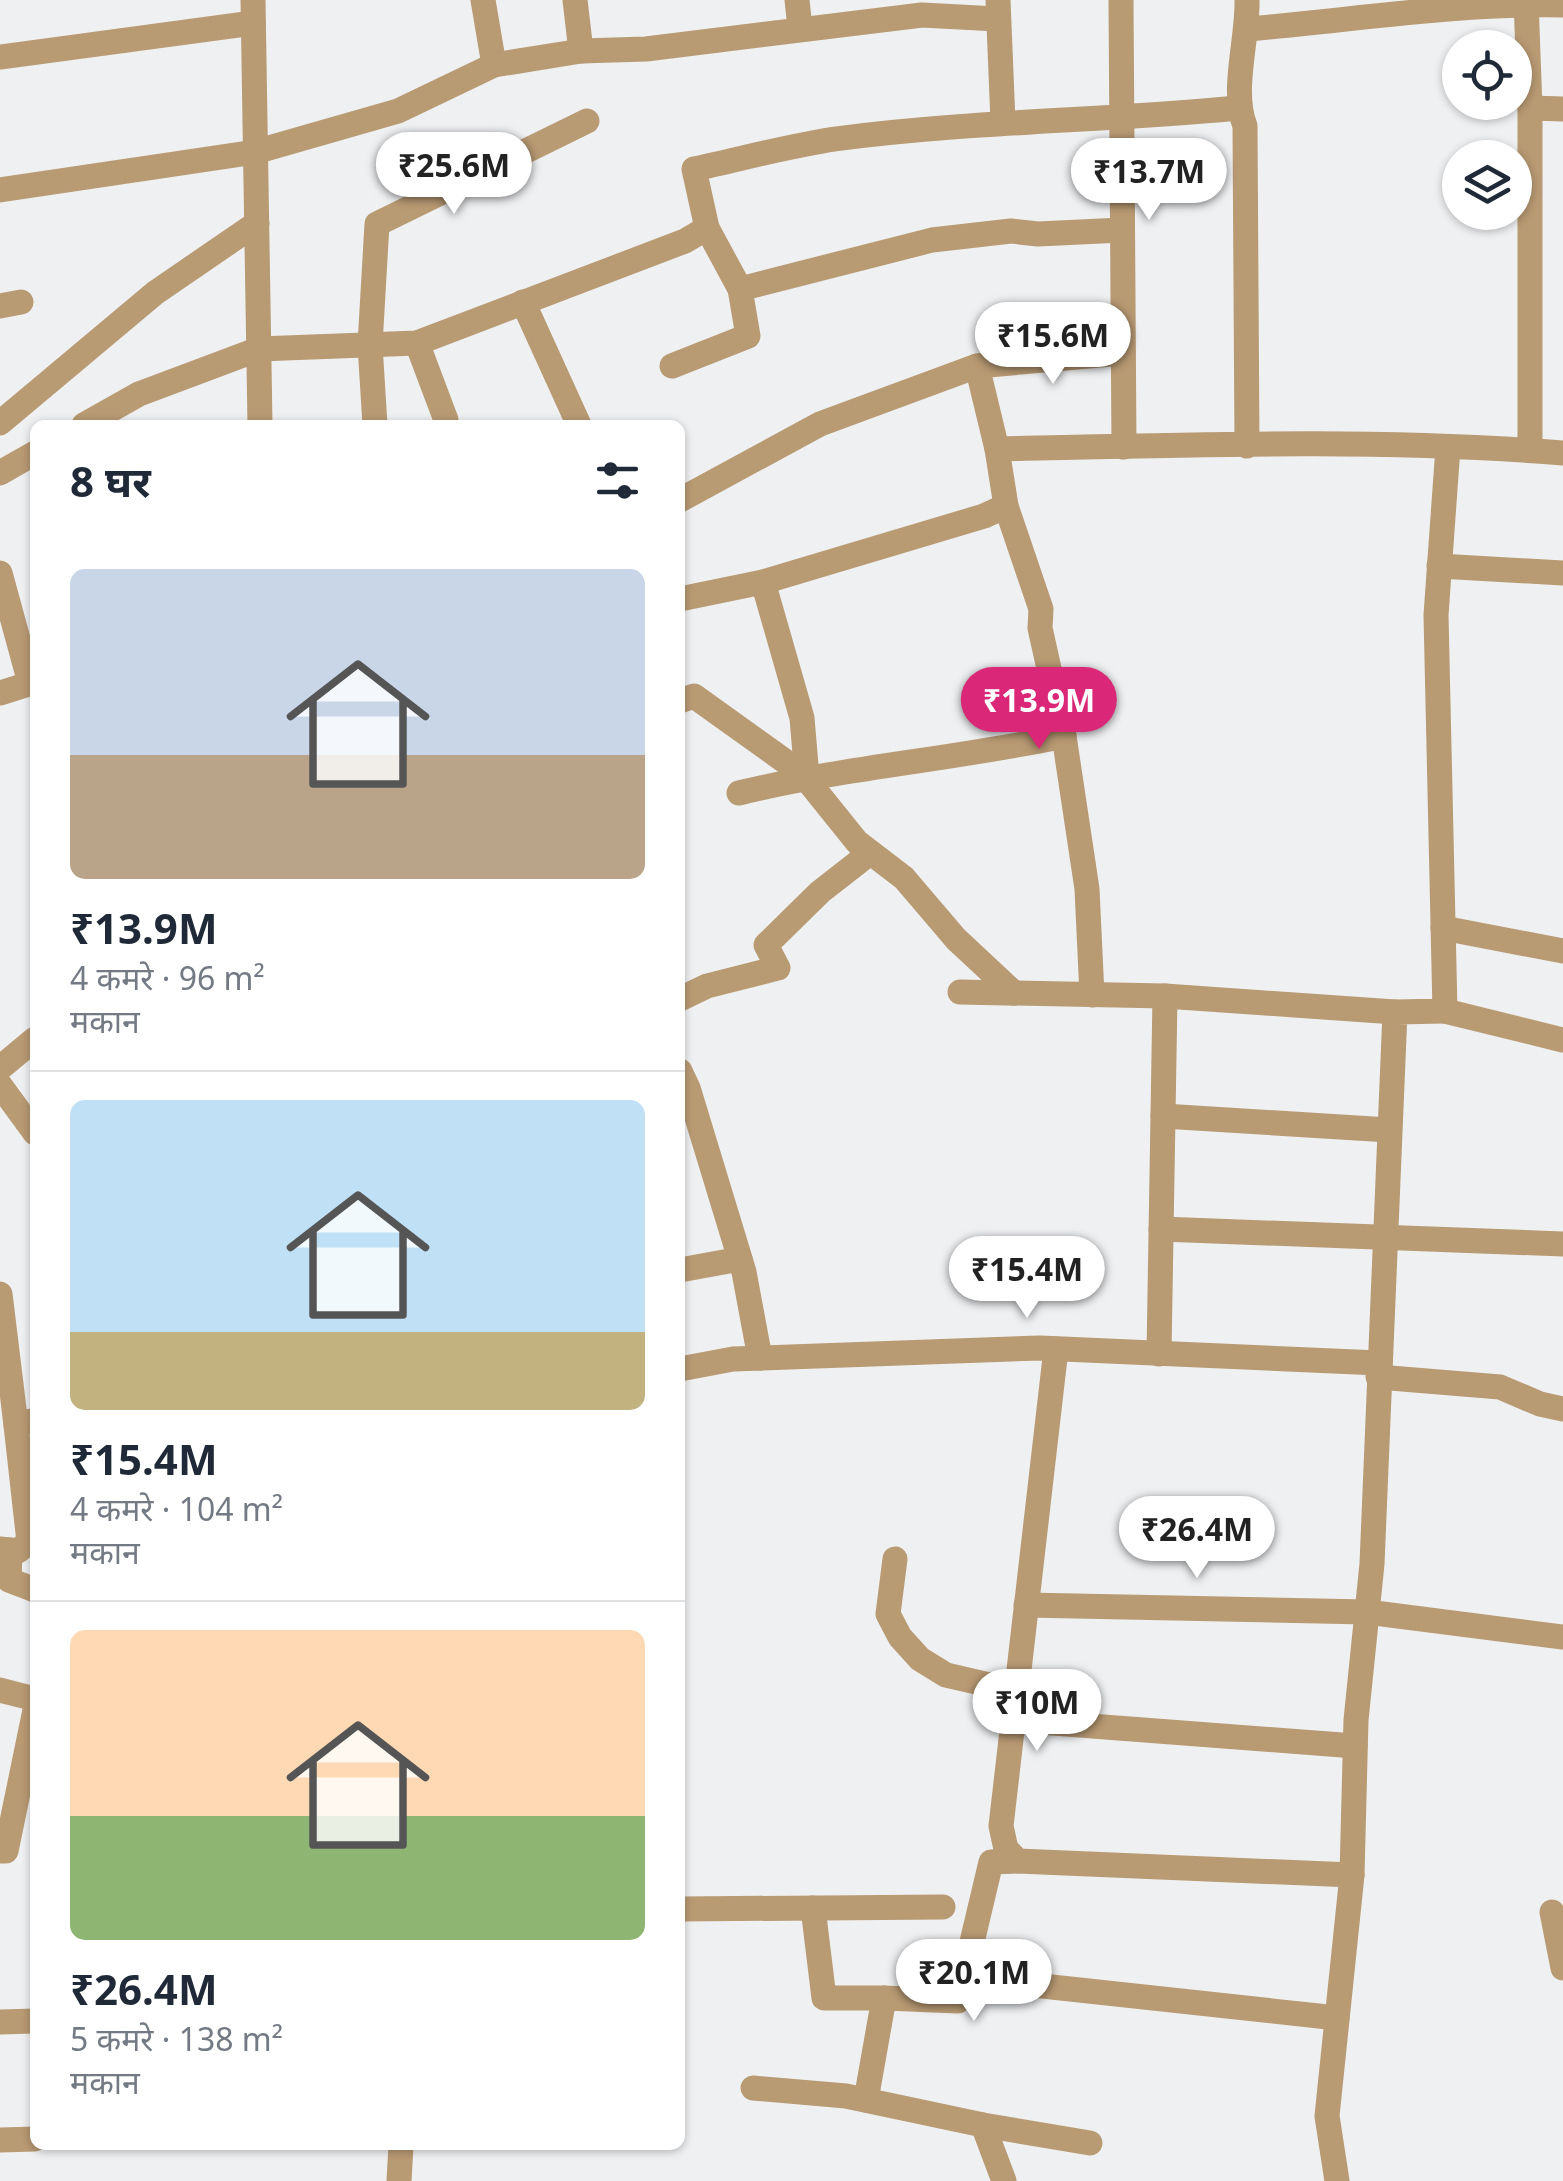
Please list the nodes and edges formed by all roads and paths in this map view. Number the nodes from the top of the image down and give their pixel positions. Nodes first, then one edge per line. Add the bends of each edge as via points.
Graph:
1 (484, 0) edge
2 (575, 0) edge
3 (797, 0) edge
4 (1120, 0) edge
5 (1247, 0) edge
6 (1526, 2) edge
7 (1563, 4) edge
8 (998, 10) edge
9 (253, 11) edge
10 (800, 28) junction
11 (1248, 29) junction
12 (1527, 30) edge
13 (582, 51) junction
14 (0, 58) edge
15 (494, 66) junction
16 (1238, 108) junction
17 (1532, 108) edge
18 (1563, 108) edge
19 (1120, 119) junction
20 (1530, 120) edge
21 (587, 121) dead end
22 (1002, 122) junction
23 (255, 152) junction
24 (0, 190) edge
25 (257, 223) junction
26 (707, 228) junction
27 (1122, 230) junction
28 (740, 289) junction
29 (523, 302) junction
30 (417, 343) junction
31 (370, 345) junction
32 (259, 348) junction
33 (1123, 354) junction
34 (672, 366) dead end
35 (978, 366) junction
36 (93, 420) edge
37 (260, 420) edge
38 (375, 420) edge
39 (446, 420) dead end
40 (577, 420) edge
41 (0, 423) edge
42 (1124, 446) junction
43 (1247, 446) junction
44 (1448, 447) junction
45 (997, 449) junction
46 (1530, 450) junction
47 (1563, 453) edge
48 (30, 456) edge
49 (0, 473) edge
50 (685, 497) edge
51 (1006, 506) junction
52 (1439, 566) junction
53 (0, 573) edge
54 (1563, 573) edge
55 (763, 582) junction
56 (685, 598) edge
57 (30, 676) edge
58 (30, 684) edge
59 (0, 694) edge
60 (685, 699) edge
61 (1064, 736) junction
62 (807, 776) junction
63 (739, 793) dead end
64 (870, 853) junction
65 (1443, 928) junction
66 (1563, 951) edge
67 (960, 992) dead end
68 (1014, 993) junction
69 (1092, 994) junction
70 (1166, 996) junction
71 (685, 997) edge
72 (1445, 1011) junction
73 (1394, 1012) junction
74 (1563, 1040) edge
75 (30, 1042) edge
76 (0, 1068) edge
77 (0, 1085) edge
78 (685, 1088) edge
79 (1163, 1116) junction
80 (30, 1126) edge
81 (1390, 1130) junction
82 (1161, 1229) junction
83 (1385, 1235) junction
84 (1563, 1244) edge
85 (740, 1259) junction
86 (685, 1269) edge
87 (0, 1294) edge
88 (1056, 1349) junction
89 (1158, 1354) junction
90 (760, 1358) junction
91 (685, 1368) edge
92 (1378, 1370) junction
93 (1563, 1409) edge
94 (26, 1422) edge
95 (5, 1550) edge
96 (894, 1558) dead end
97 (30, 1588) edge
98 (1026, 1605) junction
99 (1367, 1612) junction
100 (1563, 1637) edge
101 (0, 1690) edge
102 (1016, 1692) junction
103 (30, 1698) edge
104 (1013, 1720) junction
105 (30, 1724) edge
106 (1355, 1746) junction
107 (9, 1784) edge
108 (0, 1851) edge
109 (1018, 1862) junction
110 (1352, 1875) junction
111 (813, 1908) junction
112 (943, 1908) dead end
113 (685, 1909) edge
114 (1552, 1912) dead end
115 (1563, 1968) edge
116 (1024, 1984) dead end
117 (884, 1998) junction
118 (1337, 2018) junction
119 (30, 2021) edge
120 (0, 2022) edge
121 (753, 2088) dead end
122 (866, 2100) junction
123 (983, 2125) junction
124 (0, 2140) edge
125 (30, 2140) edge
126 (1090, 2144) dead end
127 (401, 2150) edge
128 (399, 2181) edge
129 (1004, 2181) edge
130 (1337, 2181) edge

1 - 15 street
2 - 13 street
3 - 10 street
4 - 19 street
5 - 11 street
6 - 7 street
6 - 11 street
6 - 12 street
8 - 10 street
8 - 22 street
9 - 14 street
9 - 23 street
10 - 13 street
11 - 16 street
13 - 15 street
15 - 23 street via 398,111
16 - 19 street
16 - 43 street via 1245,126
17 - 18 street
19 - 22 street
19 - 27 street
20 - 46 street
21 - 31 street via 377,224
22 - 26 street via 833,140 694,169
23 - 24 street
23 - 25 street
25 - 32 street
25 - 41 street via 156,293
26 - 28 street
26 - 29 street
27 - 28 street via 932,240
27 - 33 street
28 - 34 street via 748,336
29 - 30 street
29 - 40 street
30 - 31 street
30 - 39 street
31 - 32 street
31 - 38 street
32 - 36 street via 139,394
32 - 37 street
33 - 35 street
33 - 42 street
35 - 45 street
35 - 50 street via 820,424
42 - 43 street
42 - 45 street
43 - 44 street
44 - 46 street
44 - 52 street
45 - 51 street
46 - 47 street
48 - 49 street
51 - 55 street
51 - 61 street via 1041,609
52 - 54 street
52 - 65 street
53 - 57 street
55 - 56 street
55 - 62 street via 802,718
58 - 59 street
60 - 62 street via 694,696
61 - 62 street
61 - 69 street via 1087,888
62 - 63 street
62 - 64 street
64 - 68 street via 904,878
64 - 71 street via 766,945 778,968
65 - 66 street
65 - 72 street
67 - 68 street
68 - 69 street
69 - 70 street
70 - 73 street
70 - 79 street
72 - 73 street
72 - 74 street
73 - 81 street
75 - 76 street
77 - 80 street
78 - 85 street
79 - 81 street
79 - 82 street
81 - 83 street
82 - 83 street
82 - 89 street
83 - 84 street
83 - 92 street
85 - 86 street
85 - 90 street
87 - 94 street
88 - 89 street
88 - 90 street
88 - 98 street
89 - 92 street
90 - 91 street
92 - 93 street via 1500,1387
92 - 99 street
94 - 95 street via 29,1542 18,1551
95 - 97 street via 9,1580
96 - 102 street via 888,1614 920,1659 946,1675
98 - 99 street
98 - 102 street
99 - 100 street
99 - 106 street
101 - 103 street
102 - 104 street
104 - 106 street
104 - 109 street via 1001,1826 1006,1849
105 - 107 street
106 - 110 street
107 - 108 street via 6,1851
109 - 110 street
109 - 117 street via 991,1862 958,2001
110 - 118 street
111 - 112 street
111 - 113 street
111 - 117 street via 824,1998
114 - 115 street
116 - 118 street
117 - 122 street
118 - 130 street via 1327,2116
119 - 120 street
121 - 122 street
122 - 123 street
123 - 126 street
123 - 129 street
124 - 125 street
127 - 128 street

